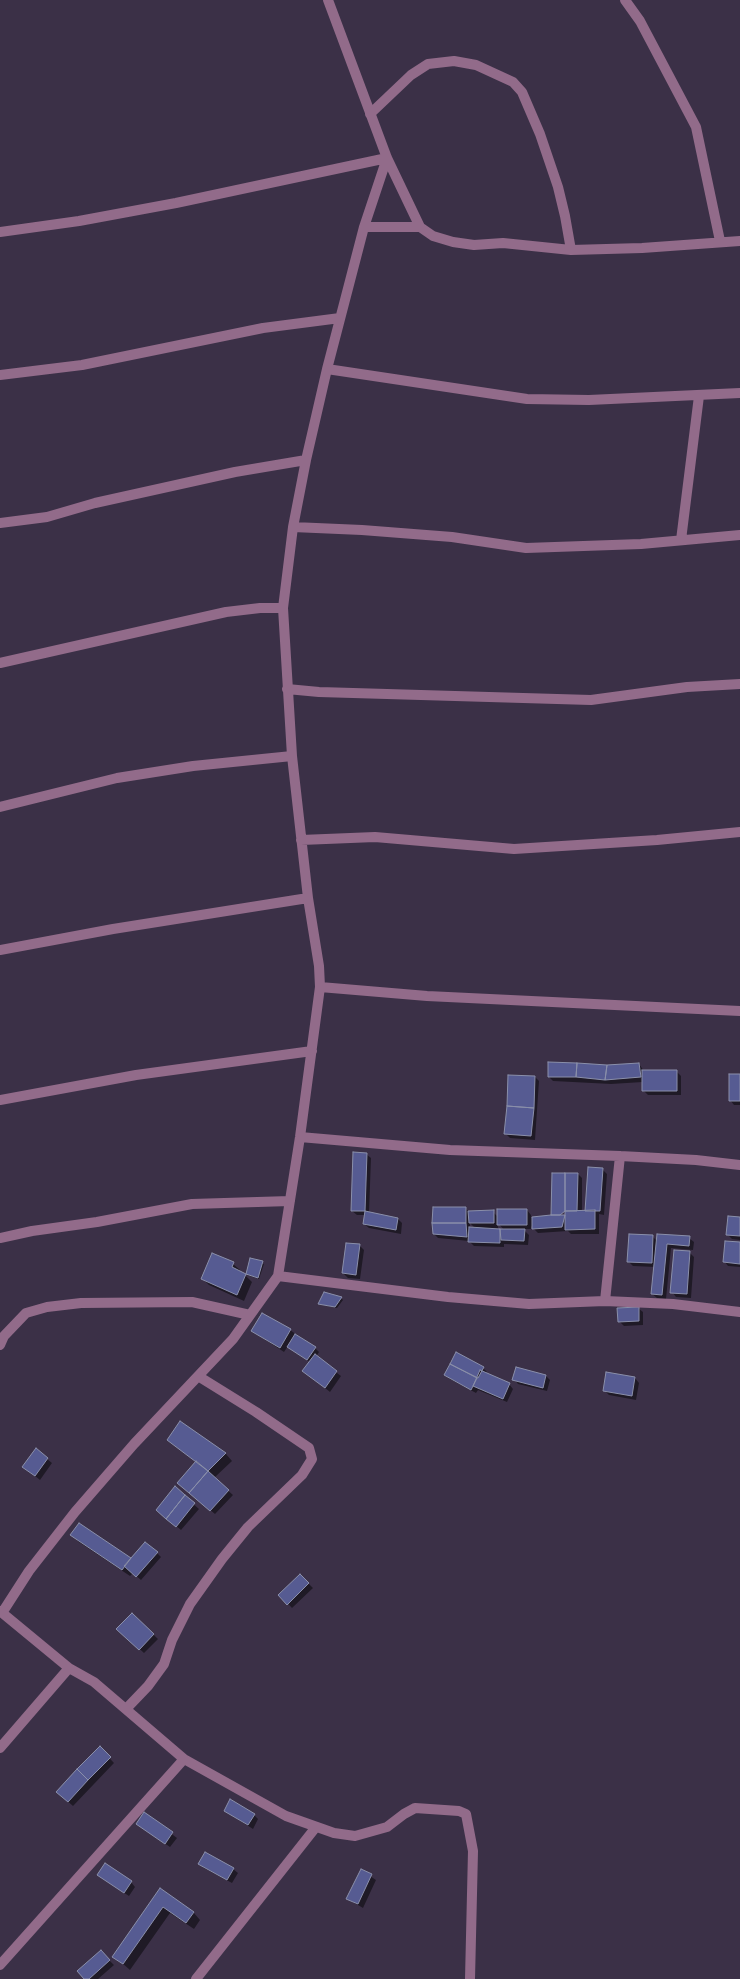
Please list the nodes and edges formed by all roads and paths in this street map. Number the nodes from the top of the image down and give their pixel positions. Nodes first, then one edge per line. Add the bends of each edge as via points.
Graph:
1 (328, 0) edge
2 (624, 0) edge
3 (370, 114) junction
4 (387, 158) junction
5 (364, 227) junction
6 (420, 227) junction
7 (0, 232) edge
8 (720, 241) junction
9 (740, 241) edge
10 (570, 250) junction
11 (340, 318) junction
12 (327, 369) junction
13 (0, 375) edge
14 (740, 393) edge
15 (699, 396) junction
16 (306, 460) junction
17 (0, 523) edge
18 (293, 527) junction
19 (740, 535) edge
20 (681, 540) junction
21 (283, 608) junction
22 (0, 663) edge
23 (740, 684) edge
24 (287, 690) junction
25 (292, 756) junction
26 (0, 807) edge
27 (740, 832) edge
28 (300, 840) junction
29 (308, 898) junction
30 (0, 950) edge
31 (320, 987) junction
32 (740, 1011) edge
33 (312, 1051) junction
34 (0, 1100) edge
35 (300, 1137) junction
36 (620, 1156) junction
37 (740, 1165) edge
38 (290, 1201) junction
39 (0, 1238) edge
40 (278, 1276) junction
41 (605, 1301) junction
42 (740, 1312) edge
43 (250, 1315) junction
44 (0, 1345) edge
45 (198, 1376) junction
46 (1, 1612) edge
47 (69, 1668) junction
48 (126, 1709) junction
49 (0, 1748) edge
50 (184, 1759) junction
51 (316, 1827) junction
52 (0, 1964) edge
53 (196, 1979) edge
54 (470, 1979) edge

1 - 3 street
2 - 8 street via 640,20 696,127
3 - 4 street
3 - 10 street via 411,75 428,64 454,61 476,65 513,82 522,92 540,134 558,187
4 - 5 street
4 - 6 street
4 - 7 street via 176,203
5 - 6 street
5 - 11 street
6 - 10 street via 433,236 454,242 523,244
8 - 9 street
8 - 10 street
11 - 12 street
11 - 13 street via 263,328 82,365
12 - 15 street via 527,400
12 - 16 street
14 - 15 street
15 - 20 street
16 - 17 street via 235,472 47,517
16 - 18 street
18 - 20 street via 452,537 526,548
18 - 21 street
19 - 20 street
21 - 22 street via 226,612
21 - 24 street
23 - 24 street via 687,687 591,700
24 - 25 street
25 - 26 street via 117,778
25 - 28 street
27 - 28 street via 514,849 375,837
28 - 29 street
29 - 30 street
29 - 31 street
31 - 32 street via 427,996
31 - 33 street
33 - 34 street via 136,1075
33 - 35 street
35 - 36 street via 450,1150
35 - 38 street
36 - 37 street
36 - 41 street
38 - 39 street via 192,1204
38 - 40 street
40 - 41 street via 520,1303
40 - 43 street
41 - 42 street via 673,1304
43 - 44 street via 192,1302 81,1303 47,1307 26,1313 4,1336
43 - 45 street via 233,1339
45 - 46 street via 75,1512
45 - 48 street via 309,1448 312,1459 302,1474 248,1527 222,1559 190,1604 164,1664
46 - 47 street
47 - 48 street via 94,1682
47 - 49 street
48 - 50 street
50 - 51 street via 286,1816
50 - 52 street
51 - 53 street
51 - 54 street via 355,1836 387,1827 415,1808 466,1814 473,1851

